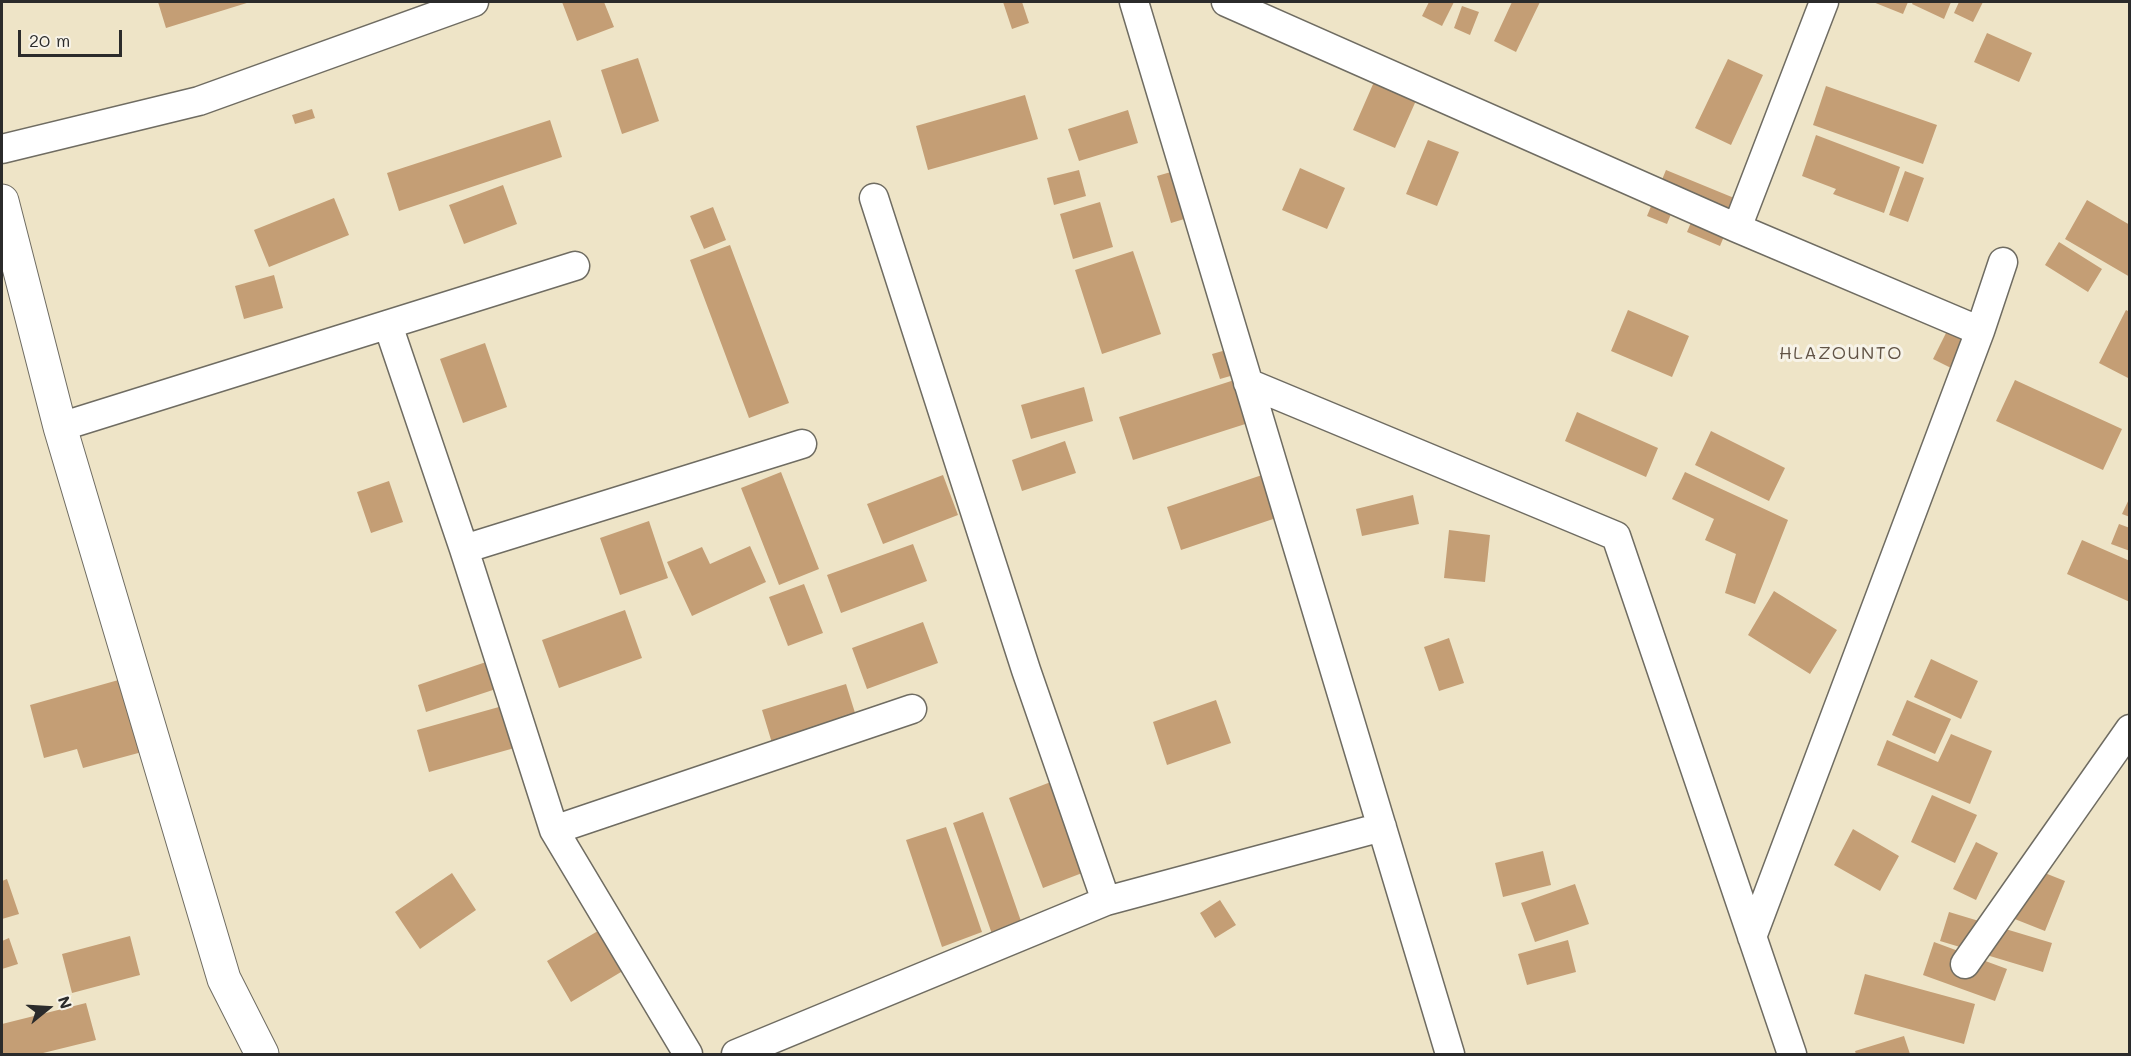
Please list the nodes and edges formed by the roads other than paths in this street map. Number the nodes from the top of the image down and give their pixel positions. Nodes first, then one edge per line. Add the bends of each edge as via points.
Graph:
1 (474, 2) edge
2 (1134, 2) edge
3 (1226, 2) edge
4 (1824, 2) edge
5 (2, 149) edge
6 (874, 198) dead end
7 (2, 201) edge
8 (1737, 228) junction
9 (2002, 262) dead end
10 (574, 266) dead end
11 (388, 325) junction
12 (1980, 331) junction
13 (1248, 382) junction
14 (60, 427) junction
15 (802, 444) dead end
16 (464, 549) junction
17 (912, 709) dead end
18 (2130, 729) edge
19 (1382, 826) junction
20 (555, 830) junction
21 (1106, 901) junction
22 (1752, 937) junction
23 (1965, 964) dead end
24 (261, 1054) edge
25 (688, 1054) edge
26 (736, 1054) edge
27 (1450, 1054) edge
28 (1792, 1054) edge

1 - 5 street via 200,101
2 - 13 street
3 - 8 street
4 - 8 street
6 - 21 street via 1026,670
7 - 14 street
8 - 12 street
9 - 12 street
10 - 11 street
11 - 14 street
11 - 16 street
12 - 22 street
13 - 19 street
13 - 22 street via 1616,536
14 - 24 street via 224,979
15 - 16 street
16 - 20 street
17 - 20 street
18 - 23 street
19 - 21 street
19 - 27 street
20 - 25 street
21 - 26 street
22 - 28 street

